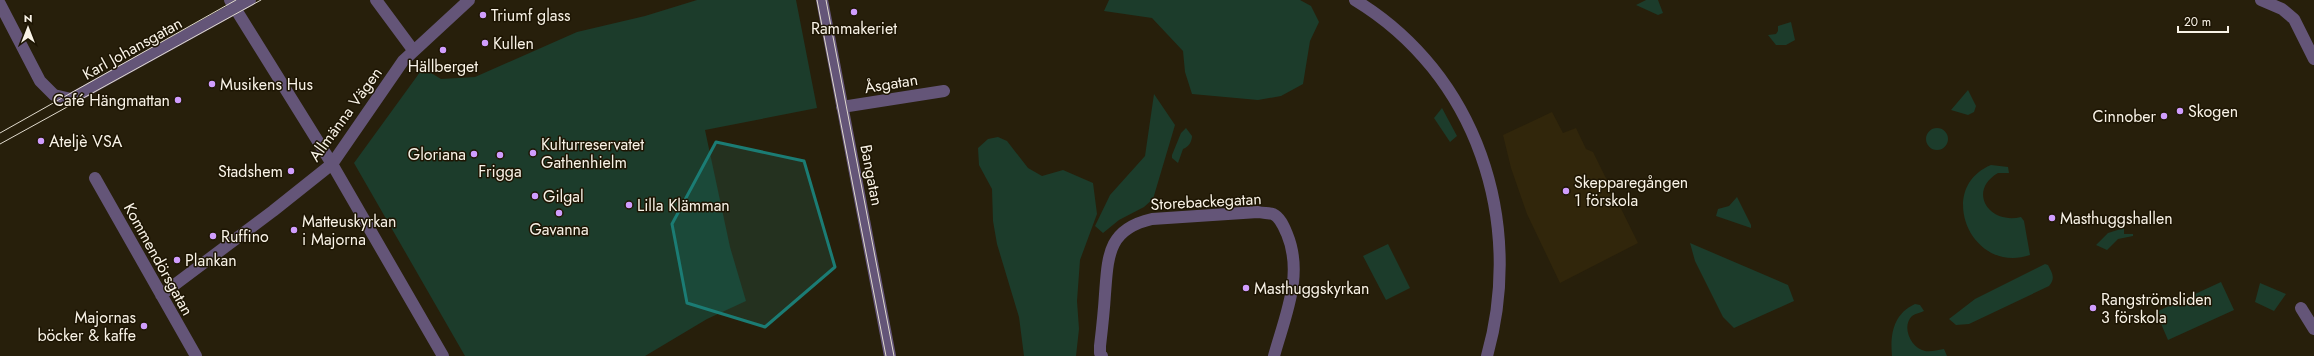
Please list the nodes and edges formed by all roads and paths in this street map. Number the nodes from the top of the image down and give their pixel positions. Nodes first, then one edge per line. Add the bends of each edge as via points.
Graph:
1 (250, 0) edge
2 (376, 0) edge
3 (469, 0) edge
4 (822, 0) edge
5 (1355, 0) edge
6 (2261, 0) edge
7 (0, 4) edge
8 (233, 4) edge
9 (413, 50) junction
10 (2314, 59) edge
11 (944, 91) dead end
12 (842, 107) junction
13 (332, 164) junction
14 (95, 178) dead end
15 (161, 295) junction
16 (2301, 308) dead end
17 (2314, 328) edge
18 (196, 356) edge
19 (443, 356) edge
20 (890, 356) edge
21 (1102, 356) edge
22 (1274, 356) edge
23 (1487, 356) edge

1 - 8 street, Karl Johansgatan
2 - 9 street
3 - 9 street, Allmänna Vägen
4 - 12 street, Bangatan
5 - 23 street via 1403,34 1433,68 1459,106 1482,157 1497,216 1500,258 1500,295
6 - 10 street via 2282,9 2294,19
7 - 8 street, Karl Johansgatan via 40,81 54,95 71,99
8 - 13 street
9 - 13 street, Allmänna Vägen
11 - 12 street, Åsgatan
12 - 20 street, Bangatan
13 - 15 street, Allmänna Vägen
13 - 19 street
14 - 15 street, Kommendörsgatan
15 - 18 street, Kommendörsgatan
16 - 17 street
21 - 22 street, Storebackegatan via 1100,346 1108,265 1111,249 1126,228 1152,219 1258,212 1273,214 1279,219 1291,243 1295,260 1292,294

